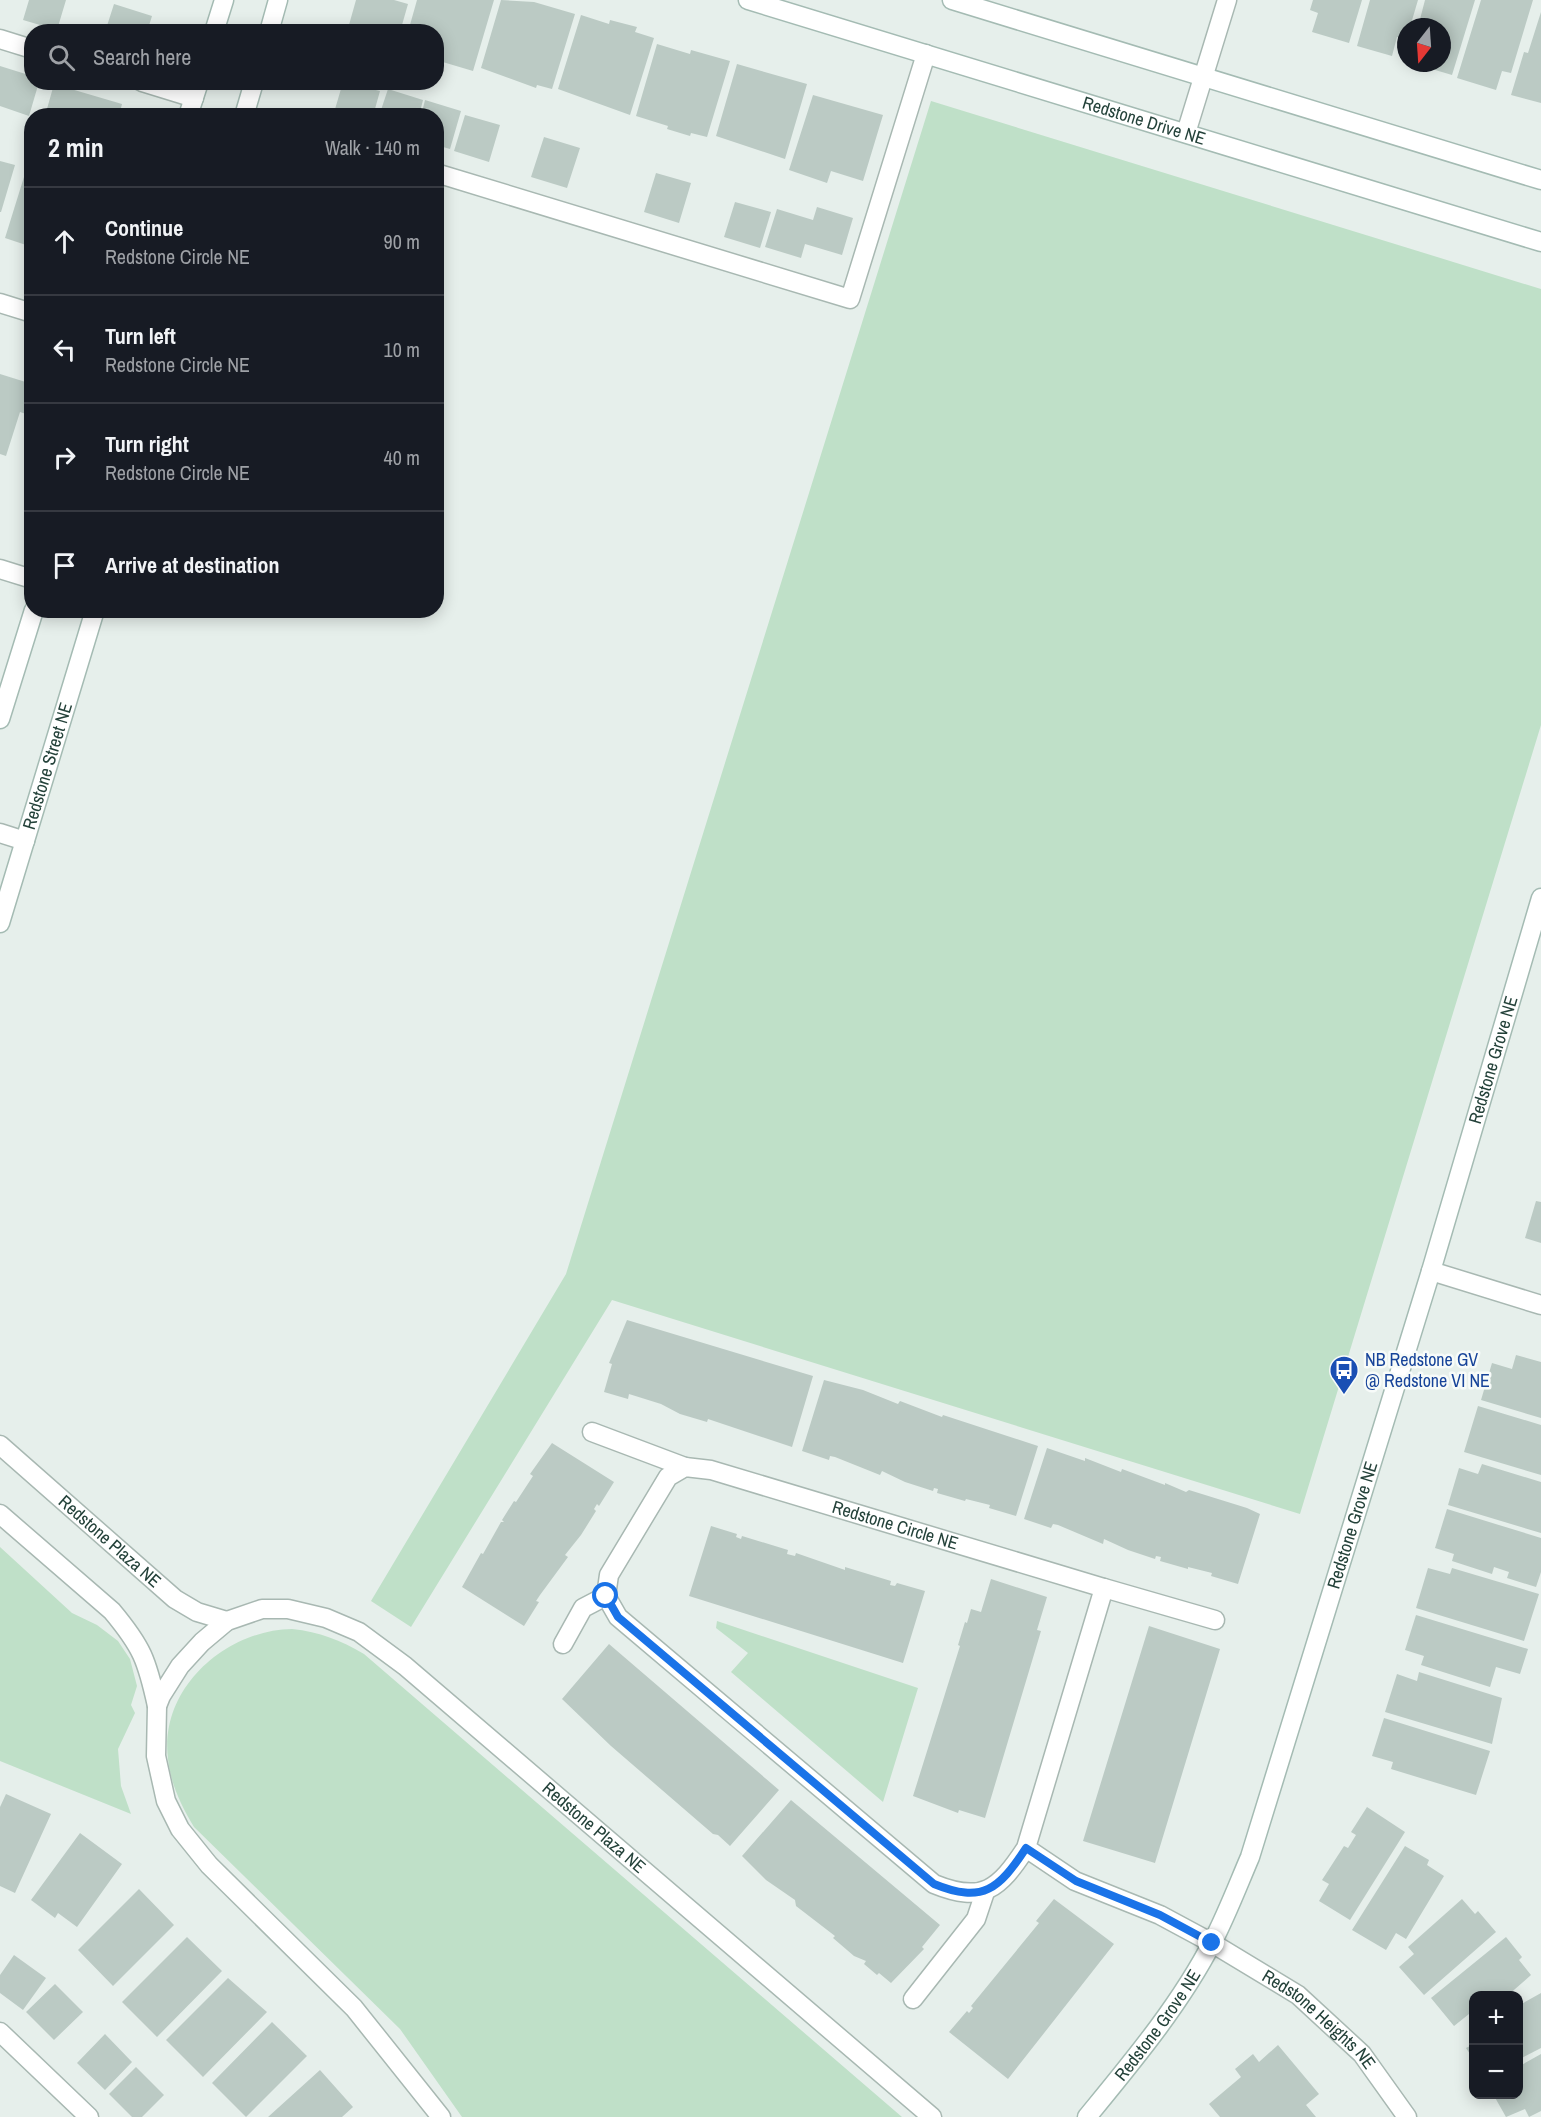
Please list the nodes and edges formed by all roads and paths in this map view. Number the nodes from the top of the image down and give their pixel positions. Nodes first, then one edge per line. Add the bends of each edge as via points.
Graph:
1 (224, 0) edge
2 (278, 0) edge
3 (748, 0) edge
4 (952, 0) edge
5 (1227, 0) edge
6 (216, 24) edge
7 (271, 24) edge
8 (0, 39) edge
9 (24, 46) edge
10 (926, 54) junction
11 (1203, 75) junction
12 (196, 90) edge
13 (252, 90) edge
14 (190, 108) edge
15 (248, 108) edge
16 (1186, 133) junction
17 (444, 175) edge
18 (1541, 180) edge
19 (1541, 242) edge
20 (0, 303) edge
21 (24, 310) edge
22 (0, 569) edge
23 (24, 576) edge
24 (32, 618) edge
25 (93, 618) edge
26 (0, 719) edge
27 (0, 833) edge
28 (25, 841) junction
29 (1541, 898) edge
30 (0, 923) edge
31 (1431, 1271) junction
32 (1541, 1305) edge
33 (592, 1432) dead end
34 (0, 1445) edge
35 (685, 1467) junction
36 (0, 1514) edge
37 (1104, 1588) junction
38 (606, 1596) junction
39 (1215, 1620) dead end
40 (227, 1621) junction
41 (563, 1644) dead end
42 (157, 1706) junction
43 (1026, 1848) junction
44 (985, 1892) junction
45 (1212, 1943) junction
46 (913, 1999) dead end
47 (0, 2032) edge
48 (89, 2117) edge
49 (441, 2117) edge
50 (932, 2117) edge
51 (1087, 2117) edge
52 (1407, 2117) edge

1 - 6 street
2 - 7 street
3 - 10 street, Redstone Drive NE
4 - 11 street
5 - 11 street
8 - 9 street
10 - 16 street, Redstone Drive NE
10 - 17 street via 850,298
11 - 16 street
11 - 18 street
12 - 14 street
13 - 15 street
16 - 19 street, Redstone Drive NE
20 - 21 street
22 - 23 street
24 - 26 street
25 - 28 street, Redstone Street NE
27 - 28 street
28 - 30 street, Redstone Street NE
29 - 31 street, Redstone Grove NE
31 - 32 street
31 - 45 street, Redstone Grove NE via 1275,1782 1250,1857
33 - 35 street, Redstone Circle NE
34 - 40 street, Redstone Plaza NE via 175,1599 197,1612
35 - 37 street, Redstone Circle NE via 711,1470
35 - 38 street via 668,1477 609,1575
36 - 42 street, Redstone Plaza NE via 112,1611 126,1628 141,1648
37 - 39 street, Redstone Circle NE
37 - 43 street
38 - 41 street via 583,1608
38 - 44 street via 618,1617 934,1884 957,1894
40 - 42 street, Redstone Plaza NE via 180,1666
40 - 50 street, Redstone Plaza NE via 262,1609 288,1609 326,1618 358,1632 405,1666
42 - 49 street, Redstone Plaza NE via 156,1756 165,1801 180,1829 209,1865 354,2008
43 - 44 street via 1008,1874
43 - 45 street via 1076,1881 1160,1915
44 - 46 street via 976,1919
45 - 51 street, Redstone Grove NE via 1141,2050
45 - 52 street, Redstone Heights NE via 1298,1995 1362,2054
47 - 48 street

